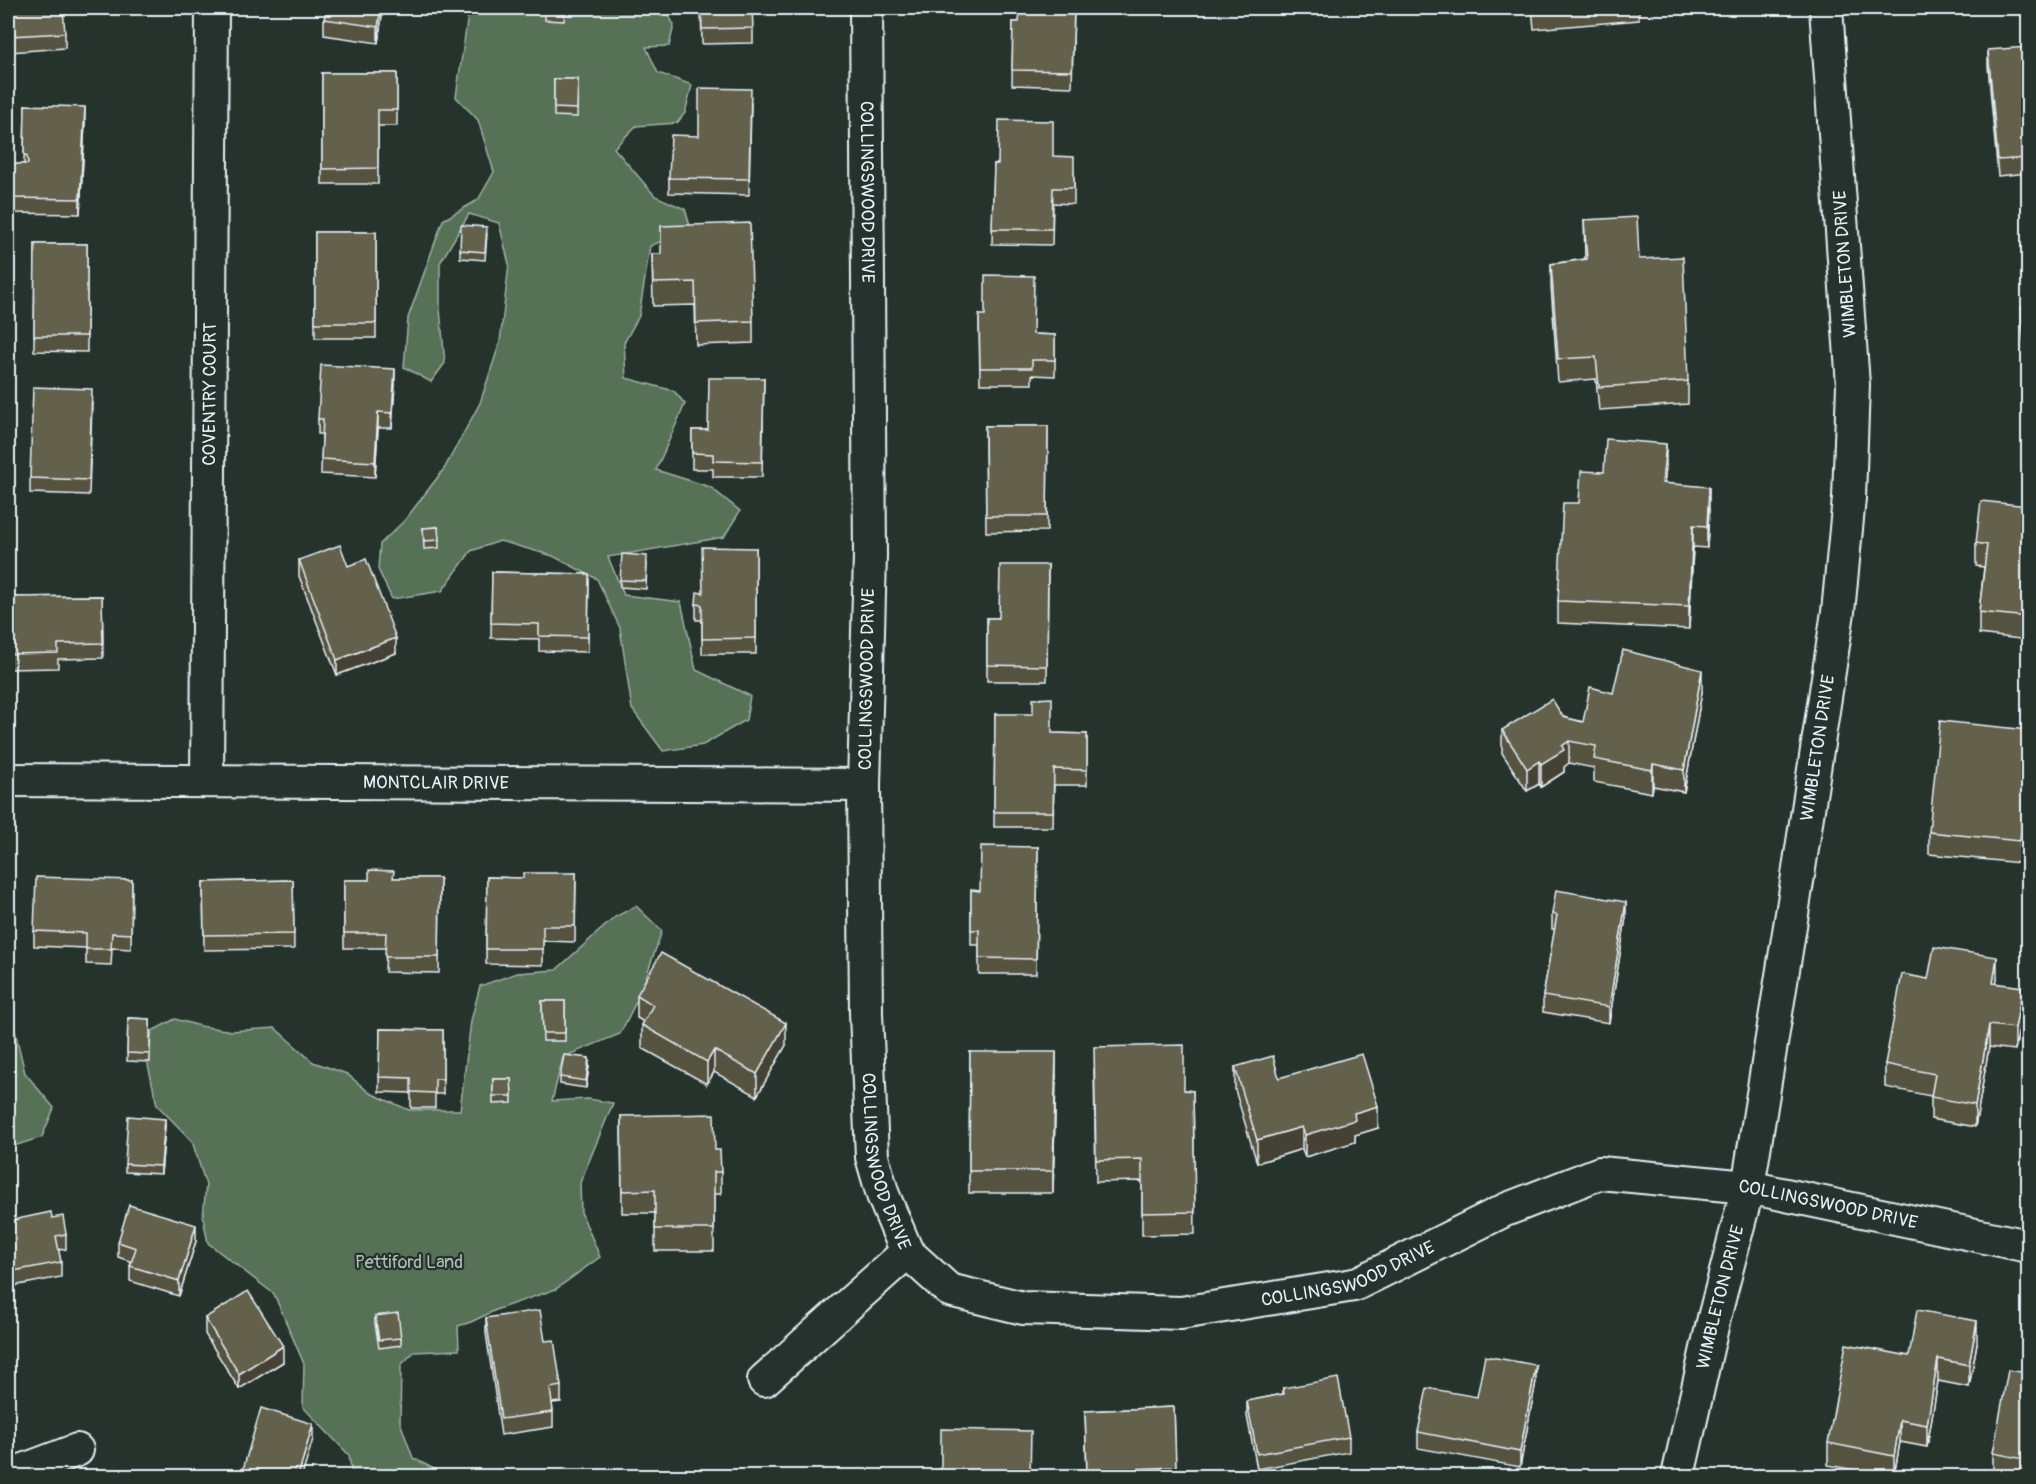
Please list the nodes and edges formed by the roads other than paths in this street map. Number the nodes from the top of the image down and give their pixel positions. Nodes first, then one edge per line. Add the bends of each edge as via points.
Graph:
1 (212, 8) edge
2 (866, 8) edge
3 (1827, 8) edge
4 (8, 780) edge
5 (207, 781) junction
6 (864, 785) junction
7 (1748, 1187) junction
8 (2028, 1246) edge
9 (907, 1252) junction
10 (764, 1380) dead end
11 (77, 1450) dead end
12 (8, 1476) edge
13 (1678, 1476) edge

1 - 5 street, COVENTRY COURT
2 - 6 street, COLLINGSWOOD DRIVE via 870,555
3 - 7 street, WIMBLETON DRIVE via 1853,385 1849,498 1838,612
4 - 5 street, MONTCLAIR DRIVE
5 - 6 street, MONTCLAIR DRIVE
6 - 9 street, COLLINGSWOOD DRIVE via 872,1157
7 - 8 street, COLLINGSWOOD DRIVE
7 - 9 street, COLLINGSWOOD DRIVE via 1600,1173 1504,1210 1354,1285 1181,1313 1023,1308 949,1290
7 - 13 street, WIMBLETON DRIVE
9 - 10 street
11 - 12 street

